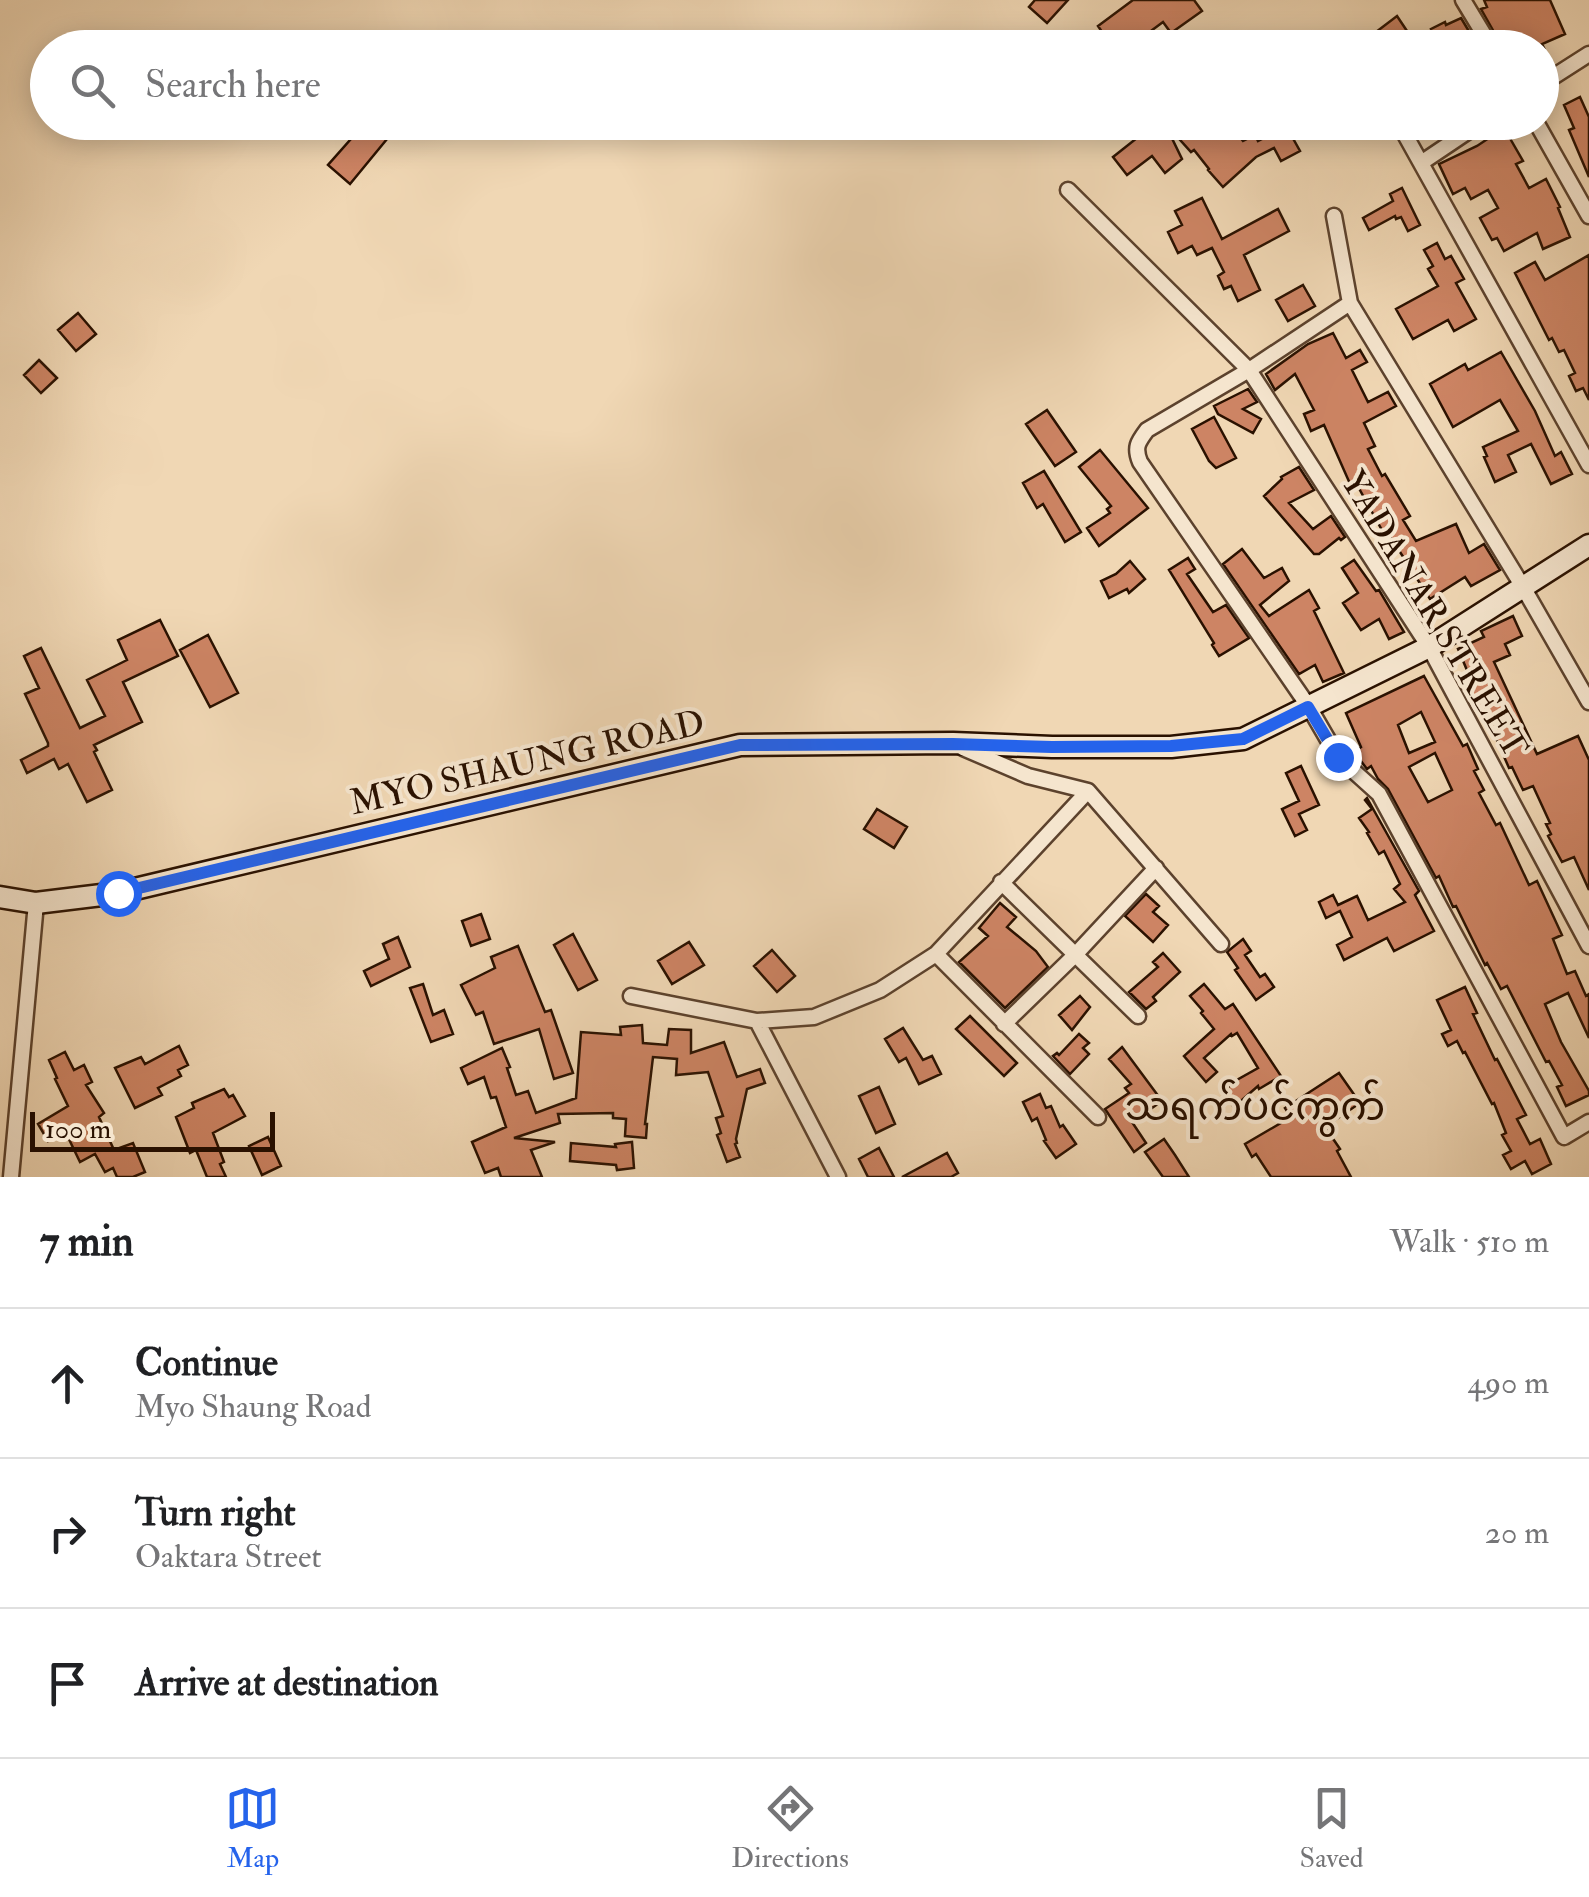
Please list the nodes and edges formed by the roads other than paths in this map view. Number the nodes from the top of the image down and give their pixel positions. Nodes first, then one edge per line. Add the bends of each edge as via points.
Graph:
1 (1463, 0) edge
2 (1481, 30) edge
3 (1589, 54) edge
4 (1559, 73) edge
5 (1408, 140) edge
6 (1455, 140) edge
7 (1546, 140) edge
8 (1421, 163) junction
9 (1068, 190) dead end
10 (1334, 216) dead end
11 (1589, 216) edge
12 (1350, 302) junction
13 (1249, 370) junction
14 (1589, 464) edge
15 (1589, 544) edge
16 (1523, 586) junction
17 (1430, 647) junction
18 (1589, 702) edge
19 (1308, 707) junction
20 (953, 744) junction
21 (1088, 791) junction
22 (1156, 868) junction
23 (1001, 882) junction
24 (0, 897) edge
25 (36, 903) junction
26 (1222, 944) dead end
27 (1589, 946) edge
28 (936, 954) junction
29 (1075, 955) junction
30 (631, 996) dead end
31 (1138, 1016) dead end
32 (756, 1022) junction
33 (1004, 1024) junction
34 (1098, 1117) dead end
35 (1589, 1122) edge
36 (11, 1177) edge
37 (838, 1177) edge

1 - 2 street
3 - 4 street
5 - 8 street
6 - 8 street
7 - 11 street
8 - 14 street
9 - 13 street, YADANAR STREET
10 - 12 street
12 - 13 street
12 - 16 street
13 - 17 street, YADANAR STREET
13 - 19 street via 1147,430 1136,451
15 - 16 street, MYO SHAUNG ROAD
16 - 17 street, MYO SHAUNG ROAD
16 - 18 street
17 - 19 street, MYO SHAUNG ROAD
17 - 27 street, YADANAR STREET
19 - 20 street, MYO SHAUNG ROAD via 1243,739 1171,746
19 - 35 street via 1338,757 1378,794 1564,1137
20 - 21 street via 1028,776
20 - 25 street, MYO SHAUNG ROAD via 740,745 118,893
21 - 22 street
21 - 23 street
22 - 26 street
22 - 29 street
23 - 28 street
23 - 29 street
24 - 25 street, MYO SHAUNG ROAD
25 - 36 street
28 - 32 street via 880,990 814,1016
28 - 33 street
29 - 31 street
29 - 33 street
30 - 32 street
32 - 37 street
33 - 34 street

